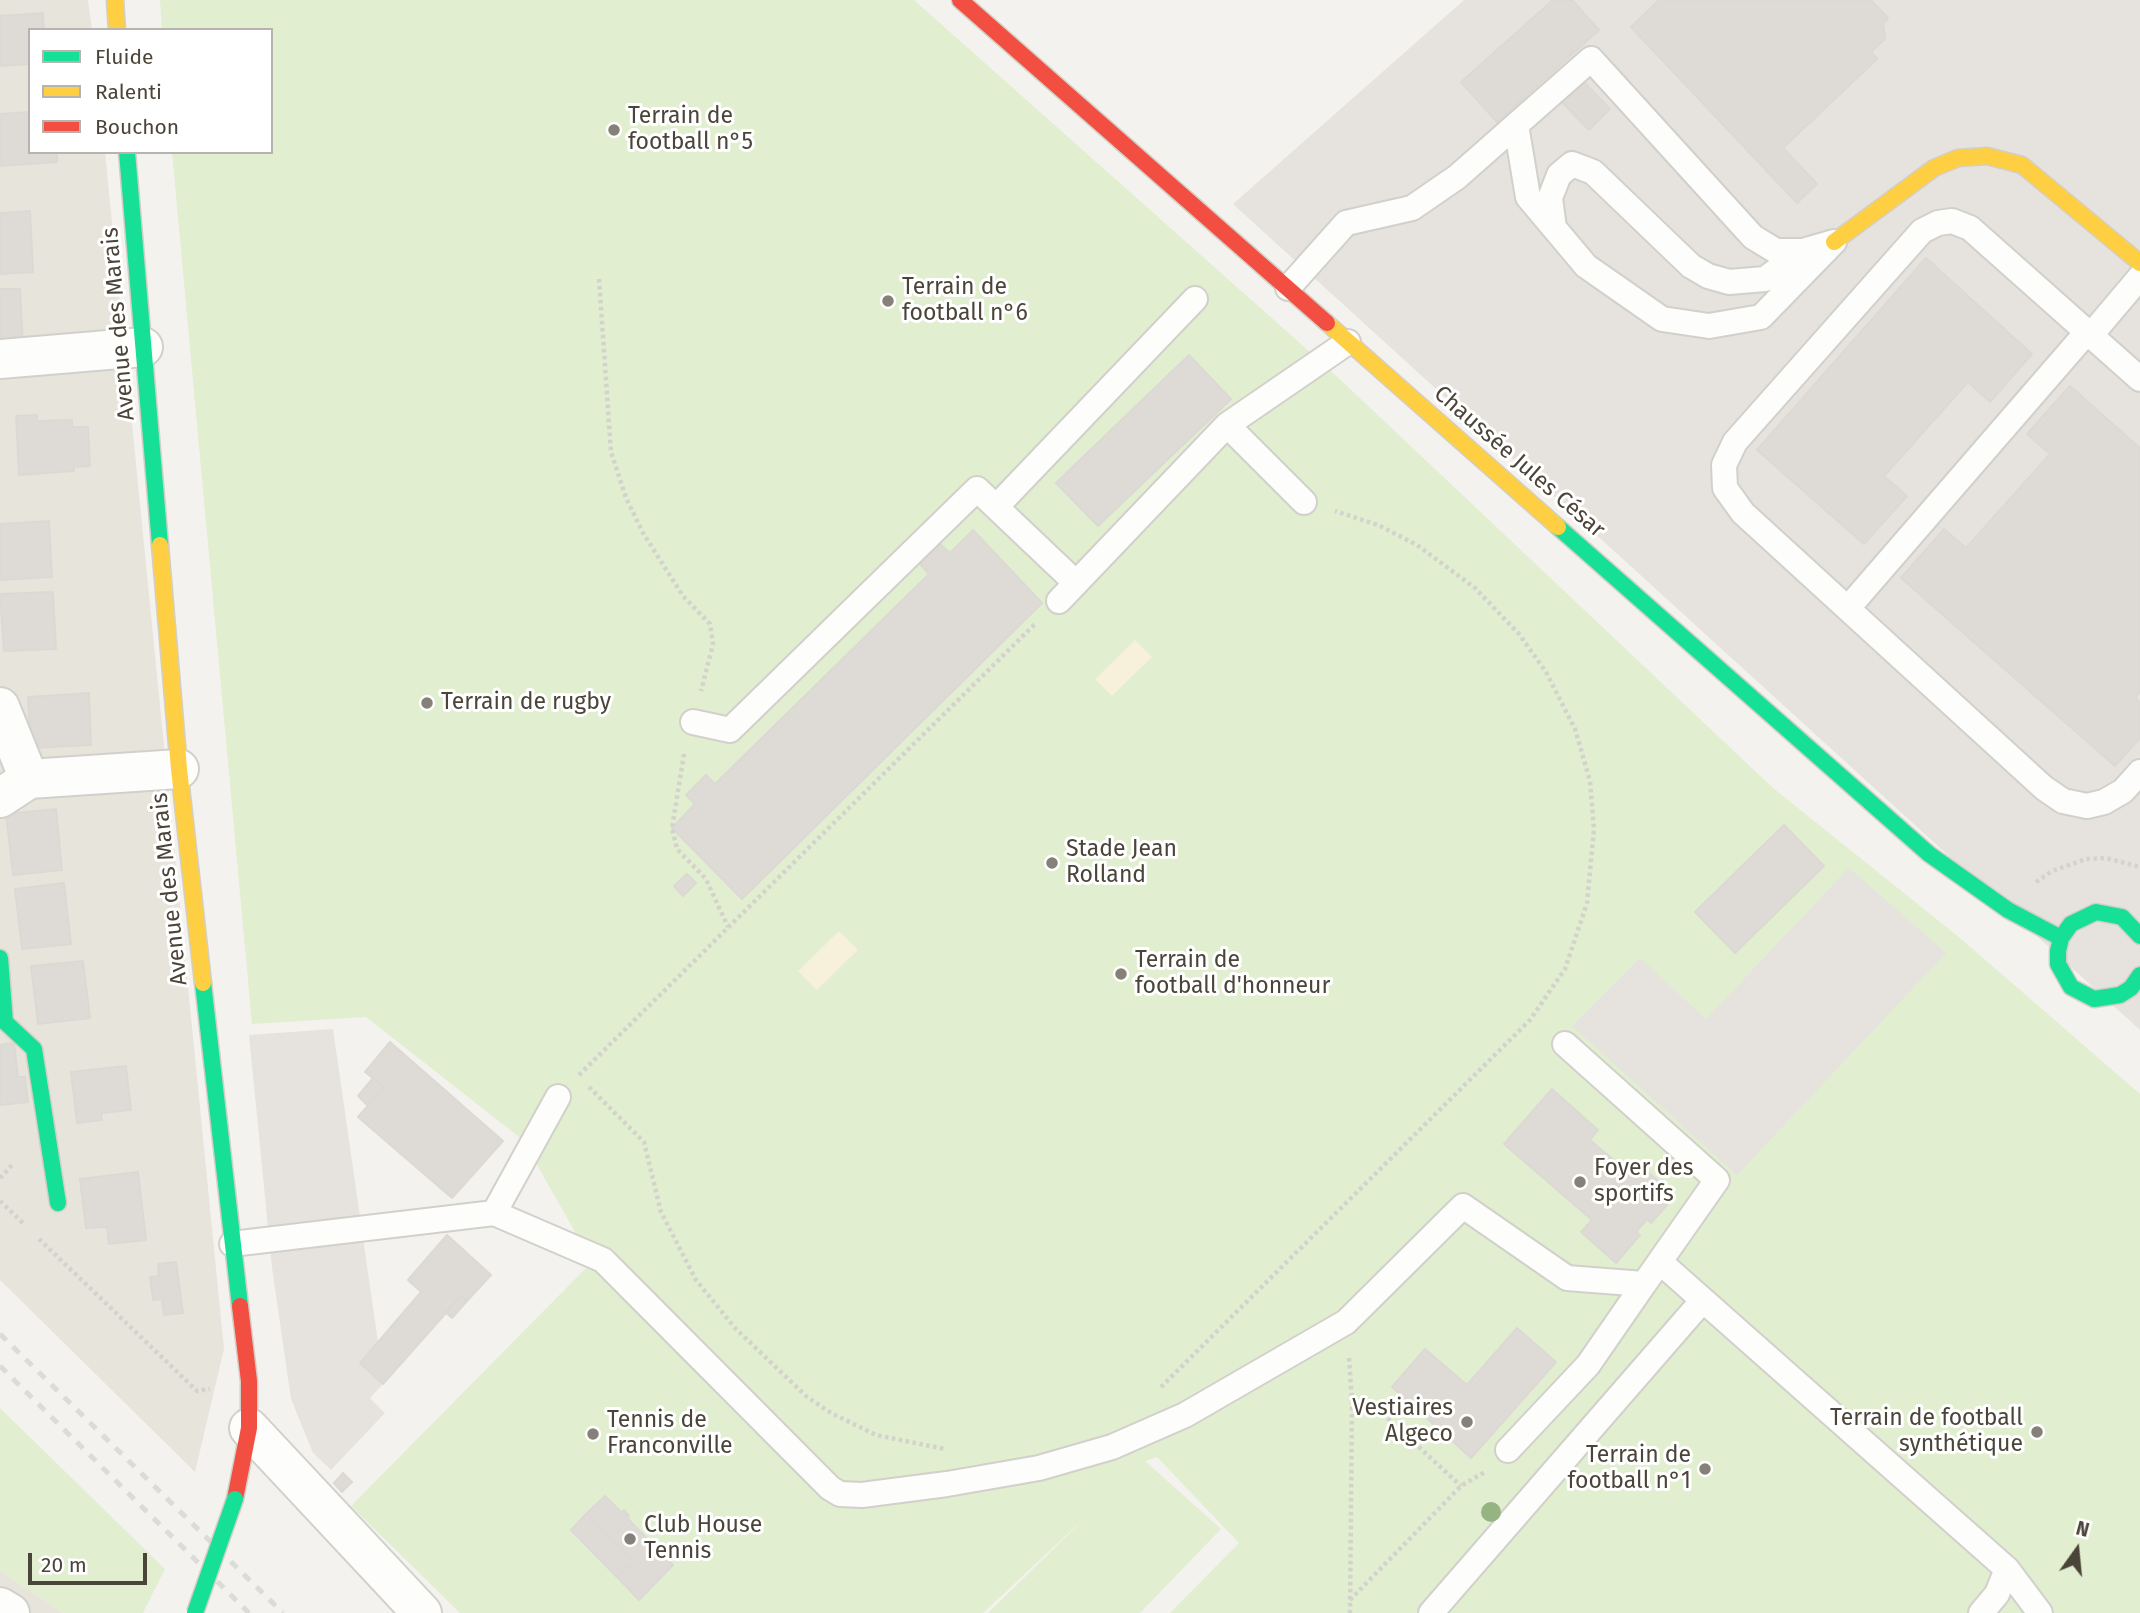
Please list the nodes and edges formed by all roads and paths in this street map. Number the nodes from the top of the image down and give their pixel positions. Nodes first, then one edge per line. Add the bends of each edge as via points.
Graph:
1 (115, 0) edge
2 (960, 0) edge
3 (117, 28) edge
4 (1516, 125) junction
5 (127, 154) edge
6 (1554, 228) junction
7 (1835, 242) junction
8 (1803, 251) junction
9 (2140, 263) edge
10 (2140, 277) edge
11 (598, 279) dead end
12 (1288, 288) junction
13 (1195, 299) dead end
14 (2089, 334) junction
15 (1349, 342) junction
16 (144, 347) junction
17 (0, 359) edge
18 (2140, 379) edge
19 (1227, 425) junction
20 (1304, 502) joint
21 (996, 507) junction
22 (1076, 583) junction
23 (1059, 601) joint
24 (1848, 608) junction
25 (0, 707) edge
26 (692, 722) junction
27 (179, 769) junction
28 (2140, 772) edge
29 (14, 788) edge
30 (2140, 867) edge
31 (2033, 884) dead end
32 (2137, 923) edge
33 (729, 928) junction
34 (2061, 938) junction
35 (0, 958) edge
36 (2136, 982) edge
37 (2140, 1003) edge
38 (1565, 1044) dead end
39 (579, 1076) junction
40 (558, 1097) joint
41 (0, 1201) edge
42 (58, 1203) dead end
43 (494, 1213) junction
44 (232, 1244) junction
45 (1660, 1262) junction
46 (1644, 1284) junction
47 (1703, 1300) junction
48 (1346, 1322) junction
49 (249, 1381) junction
50 (1159, 1389) dead end
51 (1352, 1402) junction
52 (249, 1428) junction
53 (948, 1450) dead end
54 (1508, 1450) joint
55 (1461, 1486) junction
56 (2007, 1569) junction
57 (1350, 1601) junction
58 (0, 1606) edge
59 (10, 1613) edge
60 (195, 1613) edge
61 (422, 1613) edge
62 (1350, 1613) edge
63 (1431, 1613) edge
64 (1980, 1613) edge
65 (2040, 1613) edge

1 - 3 street
2 - 12 street, Chaussée Jules César
4 - 6 lane via 1528,197
4 - 8 lane via 1591,59 1753,237 1776,251
4 - 12 lane via 1457,177 1412,208 1346,223
5 - 16 street, Avenue des Marais
6 - 7 lane via 1586,266 1662,319 1709,326 1761,317
6 - 8 lane via 1550,198 1559,175 1572,164 1593,172 1691,266 1708,276 1729,282 1765,279
7 - 8 lane
7 - 9 street via 1934,168 1958,158 1987,156 2022,165
10 - 14 lane
11 - 26 path via 611,452 643,533 683,596 710,624 713,644
12 - 15 street, Chaussée Jules César
13 - 21 lane
14 - 18 lane
14 - 24 lane
14 - 24 lane via 1970,228 1938,223 1922,231 1735,442 1724,465 1725,488 1743,513
15 - 19 lane
15 - 34 street, Chaussée Jules César via 1929,854 2008,910
16 - 17 street
16 - 27 street, Avenue des Marais
19 - 20 lane
19 - 22 lane
20 - 50 path via 1378,525 1417,545 1475,588 1539,663 1575,729 1590,781 1594,829 1587,903 1565,969 1530,1020
21 - 22 lane
21 - 26 lane via 977,489 730,730
22 - 23 lane
23 - 33 path
24 - 28 lane via 2063,801 2087,806 2104,802 2123,792
25 - 29 street
26 - 33 path via 672,828 677,849 706,879
27 - 29 street
27 - 44 street, Avenue des Marais
30 - 31 path via 2106,858 2086,859 2052,871
32 - 34 street via 2105,912 2087,914 2071,924
33 - 39 path
34 - 36 street via 2058,964 2071,988 2094,999 2108,999
35 - 42 street via 5,1022 34,1049
36 - 37 street
38 - 45 lane via 1717,1180
39 - 40 path
39 - 53 path via 644,1142 661,1212 696,1280 735,1328 807,1397 831,1413 876,1435
40 - 43 lane
41 - 49 path via 197,1391
43 - 44 lane
43 - 48 lane via 603,1260 839,1494 947,1484 1039,1468 1112,1447 1185,1415
44 - 49 street, Avenue des Marais
45 - 46 lane
45 - 47 lane
46 - 48 lane via 1567,1278 1463,1206
46 - 54 lane via 1588,1365
47 - 56 lane
47 - 63 lane
48 - 51 path
49 - 52 street, Avenue des Marais
51 - 55 path via 1370,1402
51 - 57 path
52 - 60 street, Avenue des Marais, bridge via 235,1499
52 - 61 street
54 - 55 path via 1494,1467
55 - 57 path
56 - 64 lane via 1997,1594
56 - 65 lane
57 - 62 path
58 - 59 street

